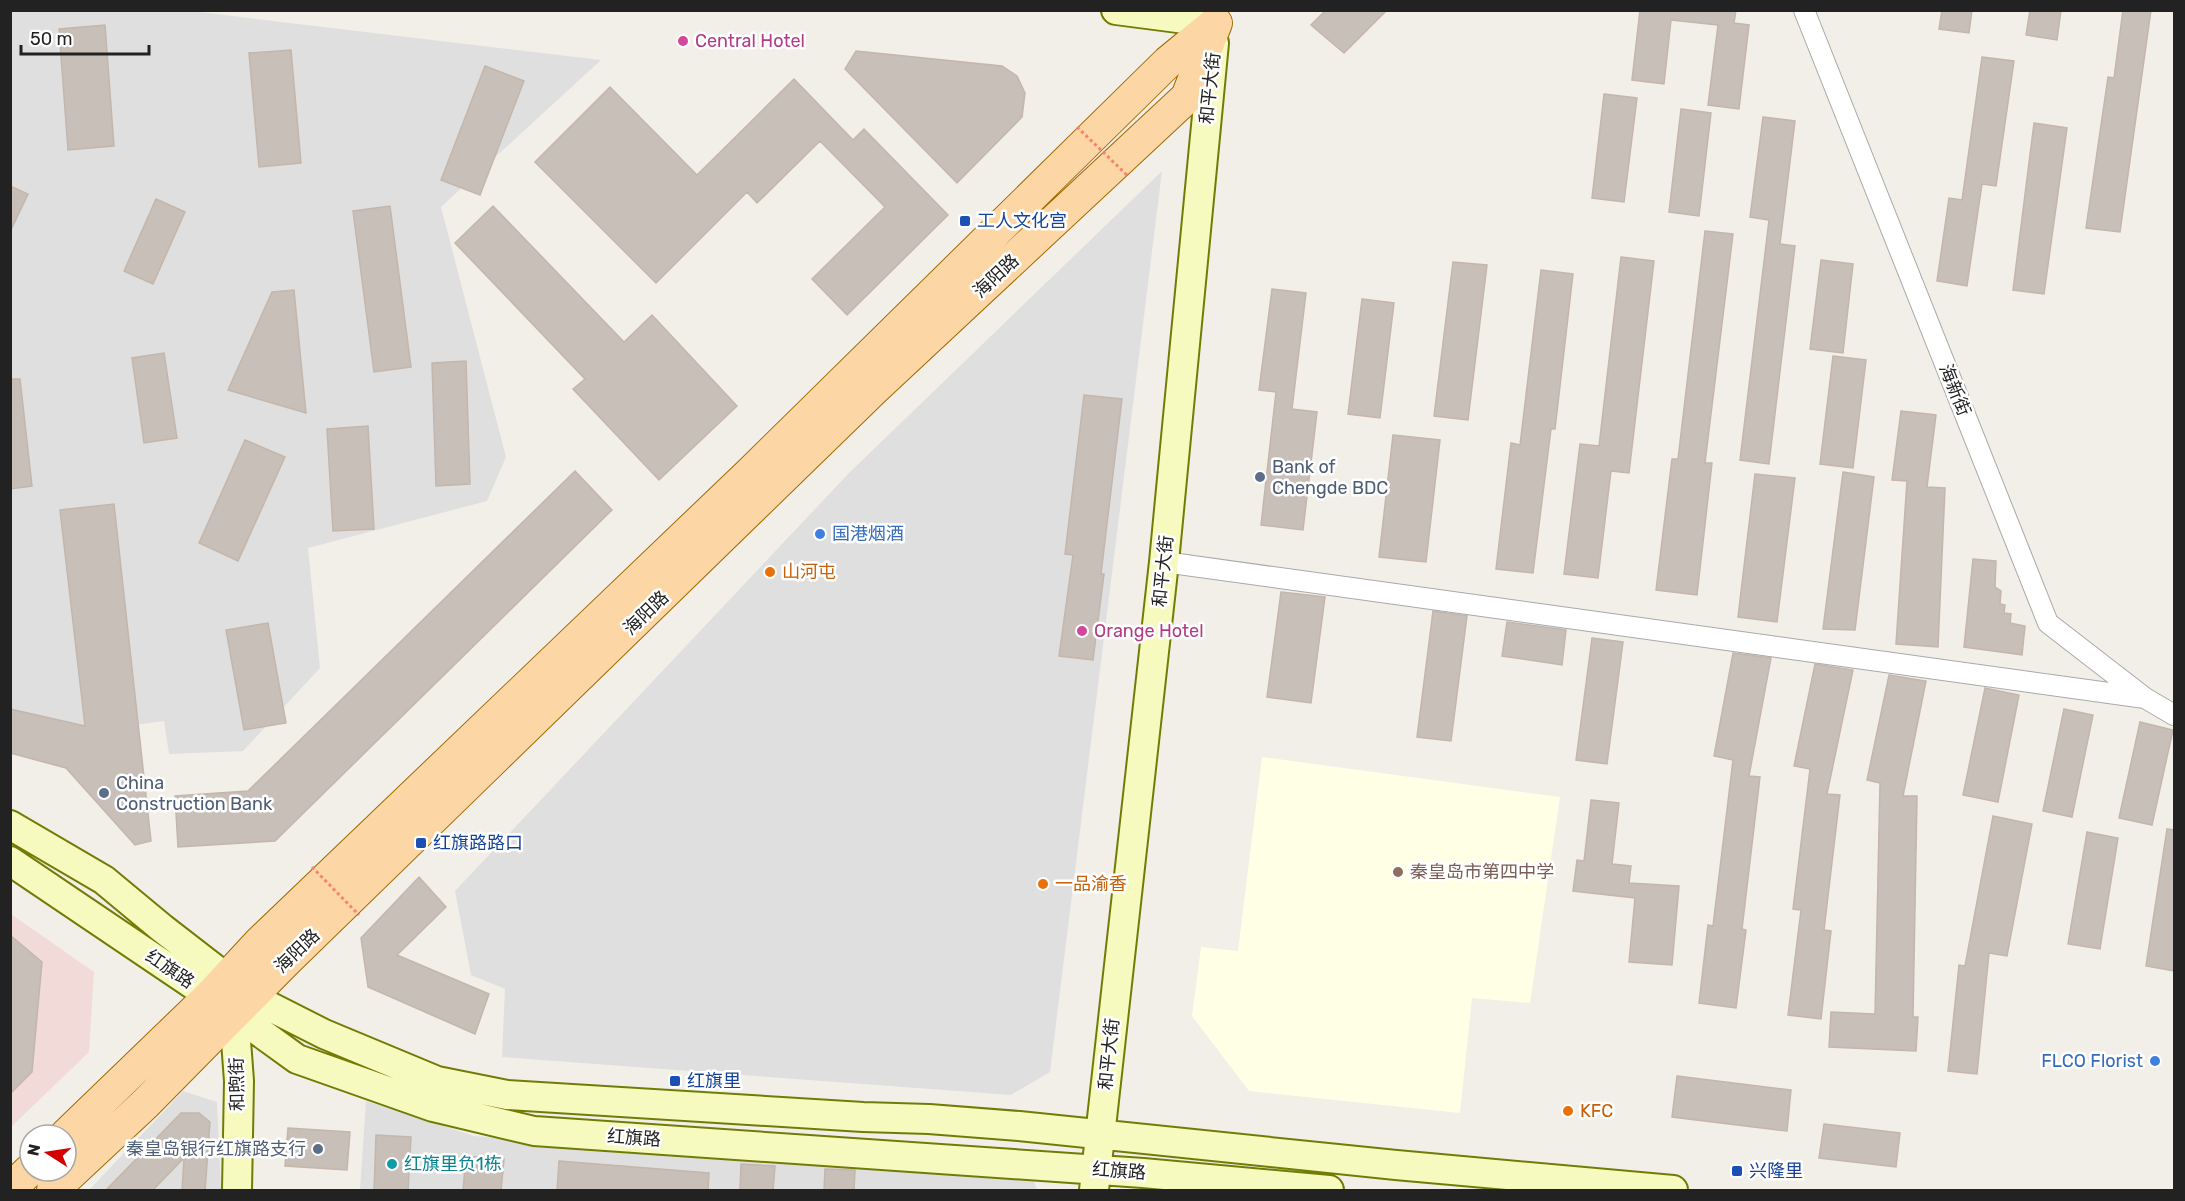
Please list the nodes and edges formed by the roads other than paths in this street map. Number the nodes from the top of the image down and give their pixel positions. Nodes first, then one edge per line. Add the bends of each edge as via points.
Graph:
1 (1116, 10) edge
2 (1804, 10) edge
3 (1224, 17) edge
4 (1164, 562) junction
5 (2145, 698) junction
6 (2175, 715) edge
7 (10, 825) edge
8 (10, 861) edge
9 (230, 996) junction
10 (78, 1125) edge
11 (1100, 1136) junction
12 (1095, 1180) edge
13 (53, 1191) edge
14 (237, 1191) edge
15 (1329, 1191) edge
16 (1673, 1191) edge

1 - 3 main road
2 - 5 street, 海新街 via 2048,623
3 - 4 main road, 和平大街
3 - 9 main road, 海阳路 via 1187,97
4 - 5 street
4 - 11 main road, 和平大街
5 - 6 street, 海新街
7 - 9 main road via 104,880
8 - 9 main road, 红旗路
9 - 10 main road, 海阳路
9 - 11 main road via 437,1081 507,1095 929,1119
9 - 12 main road, 红旗路 via 297,1059 433,1107 534,1131
9 - 13 main road, 海阳路 via 145,1104
9 - 14 main road, 和煦街 via 239,1081
11 - 12 main road, 和平大街
11 - 16 main road
12 - 15 main road, 红旗路

